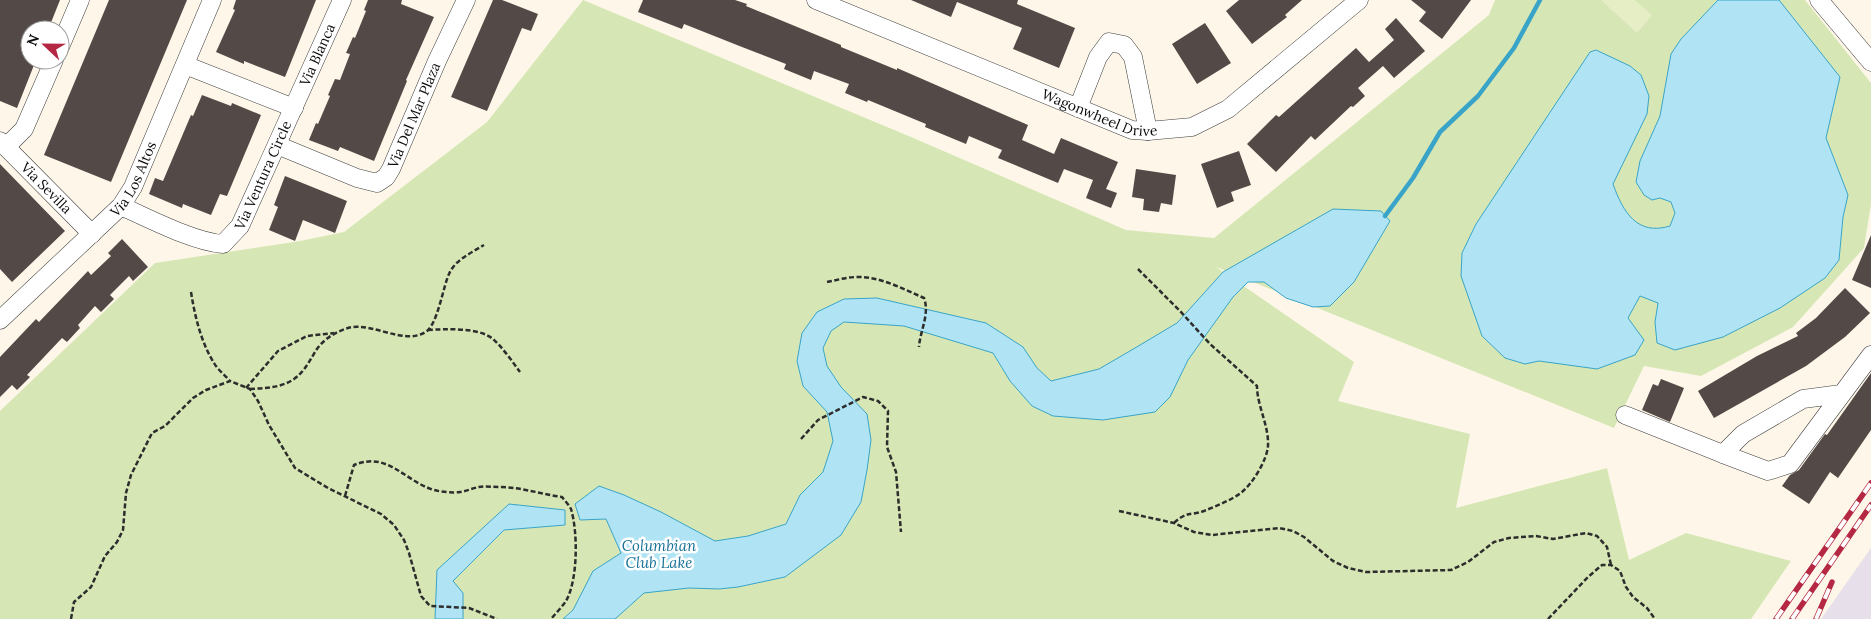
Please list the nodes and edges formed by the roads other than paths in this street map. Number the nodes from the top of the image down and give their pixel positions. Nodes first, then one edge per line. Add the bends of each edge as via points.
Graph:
1 (80, 0) edge
2 (212, 0) edge
3 (342, 0) edge
4 (466, 0) edge
5 (816, 0) edge
6 (1359, 0) edge
7 (1819, 0) edge
8 (70, 24) edge
9 (1871, 62) edge
10 (185, 65) junction
11 (50, 70) edge
12 (294, 108) junction
13 (1078, 108) junction
14 (1148, 131) junction
15 (3, 144) edge
16 (277, 145) junction
17 (121, 206) junction
18 (92, 234) junction
19 (2, 313) edge
20 (1871, 355) edge
21 (1841, 394) junction
22 (1625, 415) dead end
23 (1723, 454) junction

1 - 8 street
2 - 10 street, Via Los Altos
3 - 12 street, Via Blanca
4 - 16 street, Via Del Mar Plaza via 386,177 377,183 358,178
5 - 13 street, Wagonwheel Drive
6 - 14 street, Wagonwheel Drive via 1228,109 1192,127
7 - 9 street
10 - 12 street, Via Ventura Circle
10 - 17 street, Via Los Altos via 133,186
11 - 15 street via 24,129
12 - 16 street, Via Ventura Circle
13 - 14 street, Wagonwheel Drive via 1132,130
13 - 14 street via 1098,57 1109,42 1124,45 1133,57
15 - 18 street, Via Sevilla
16 - 17 street, Via Ventura Circle via 240,226 223,244 174,229
17 - 18 street, Via Los Altos
18 - 19 street, Via Los Altos
20 - 21 street
21 - 23 street via 1803,399 1743,434
21 - 23 street via 1790,464 1768,471
22 - 23 street

